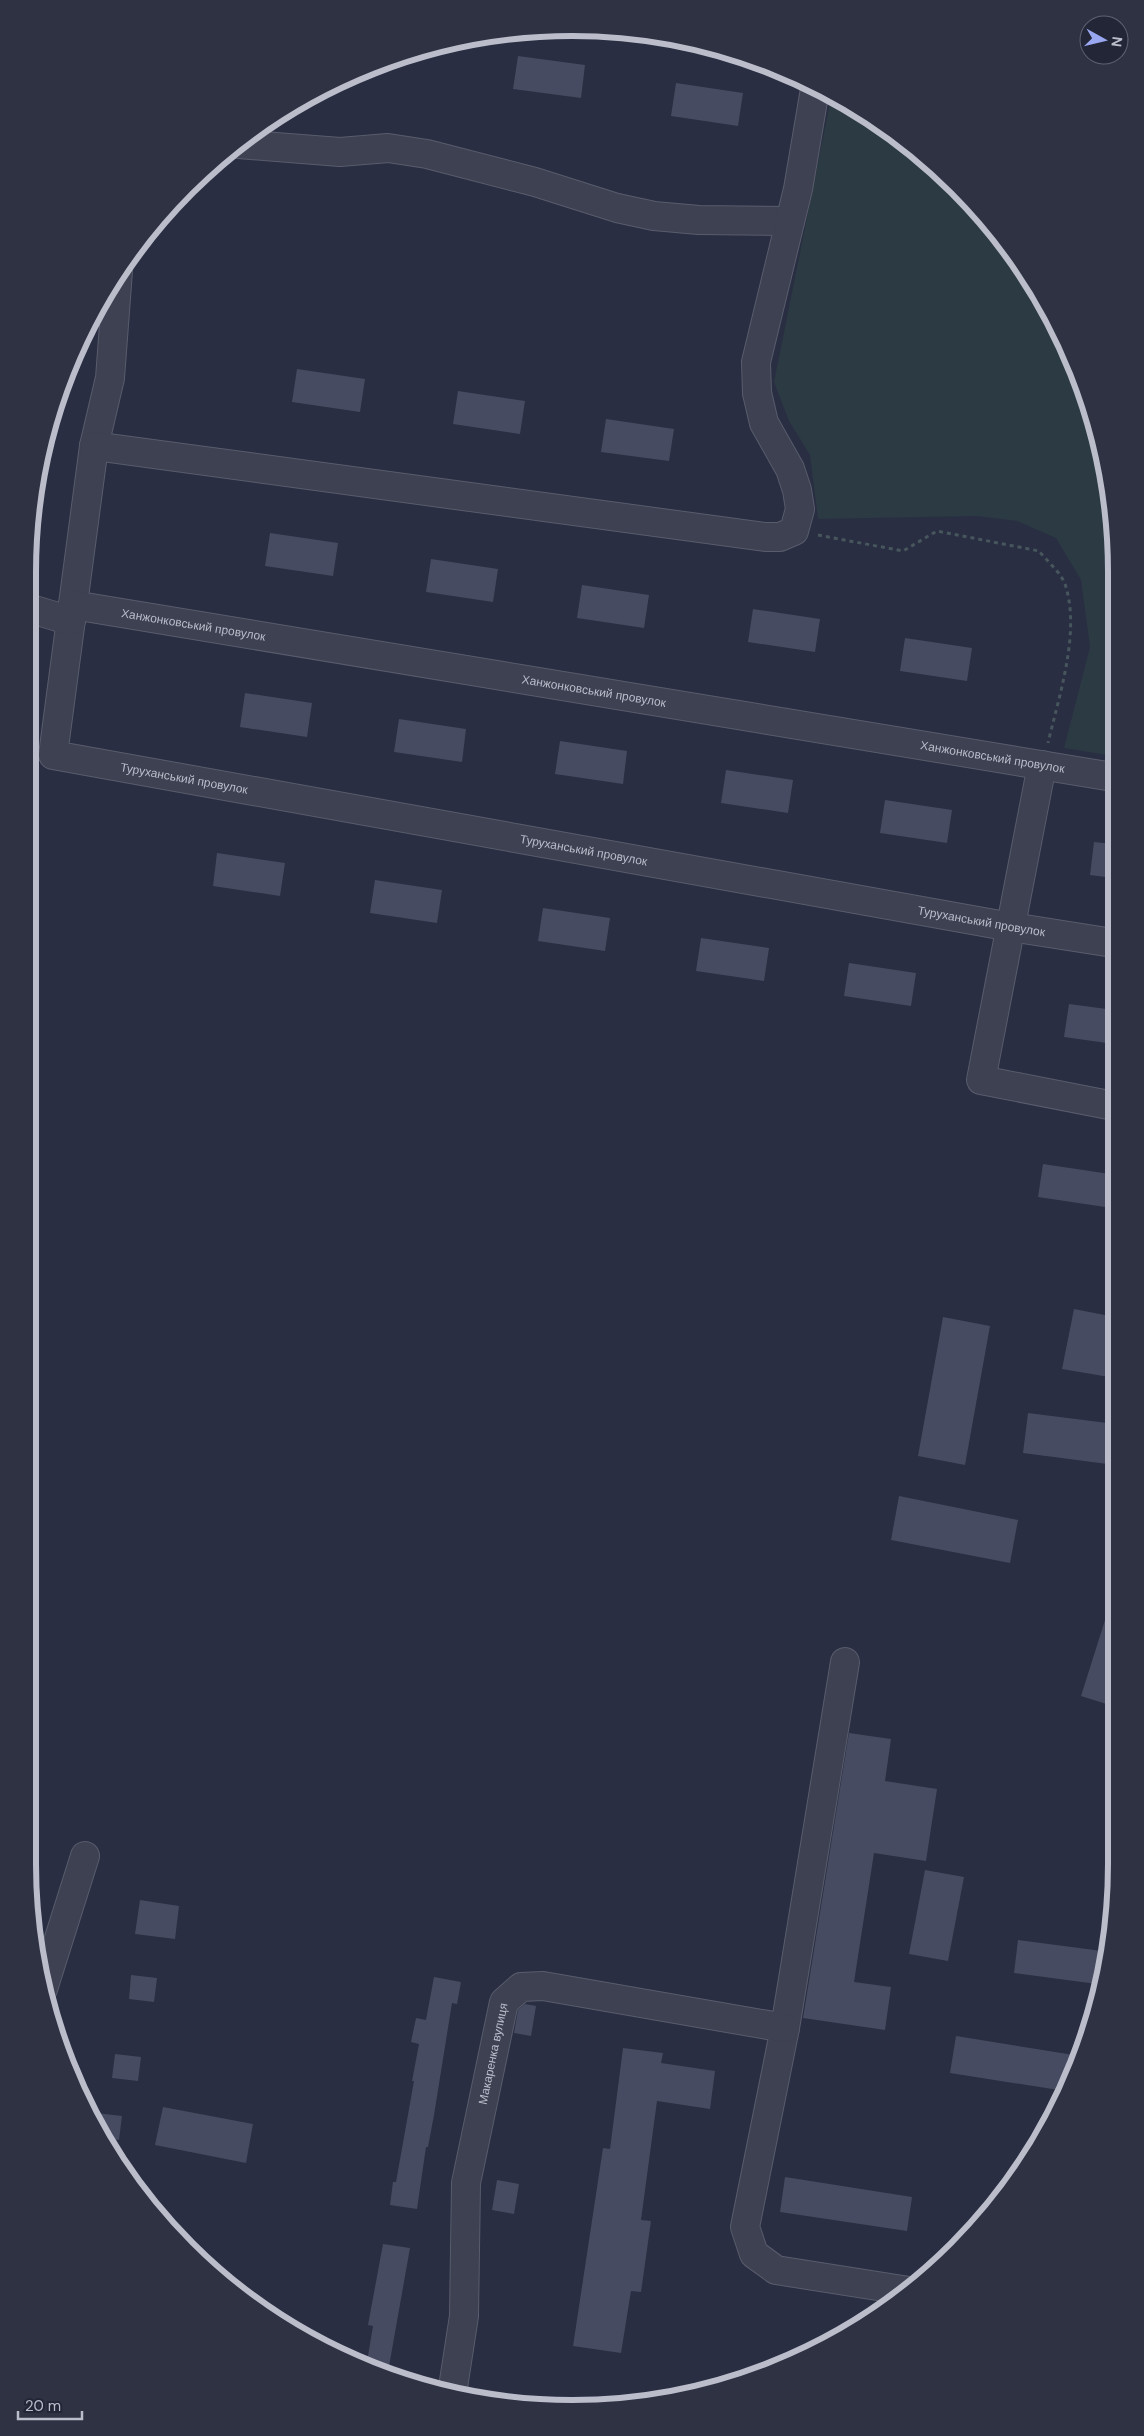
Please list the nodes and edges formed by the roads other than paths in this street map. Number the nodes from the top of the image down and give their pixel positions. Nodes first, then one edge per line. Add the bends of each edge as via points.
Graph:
1 (814, 95) edge
2 (249, 145) edge
3 (790, 221) junction
4 (117, 291) edge
5 (94, 446) junction
6 (36, 609) edge
7 (72, 613) junction
8 (1042, 765) junction
9 (1108, 776) edge
10 (1011, 927) junction
11 (1108, 942) edge
12 (1108, 1105) edge
13 (845, 1662) dead end
14 (85, 1856) dead end
15 (48, 1973) edge
16 (785, 2028) junction
17 (899, 2288) edge
18 (453, 2386) edge

1 - 3 street
2 - 3 street via 340,152 388,148 427,154 654,216 718,221
3 - 5 street via 756,362 757,393 764,423 790,468 800,509 794,531 780,538
4 - 5 street via 110,378
5 - 7 street
6 - 7 street, Ханжонковський провулок
7 - 8 street, Ханжонковський провулок
7 - 10 street, Туруханський провулок via 53,755
8 - 9 street, Ханжонковський провулок
8 - 10 street
10 - 11 street, Туруханський провулок
10 - 12 street via 981,1080
13 - 16 street
14 - 15 street
16 - 17 street via 745,2227 754,2254 776,2270
16 - 18 street, Макаренка вулиця via 543,1986 521,1987 504,2002 466,2183 464,2316

